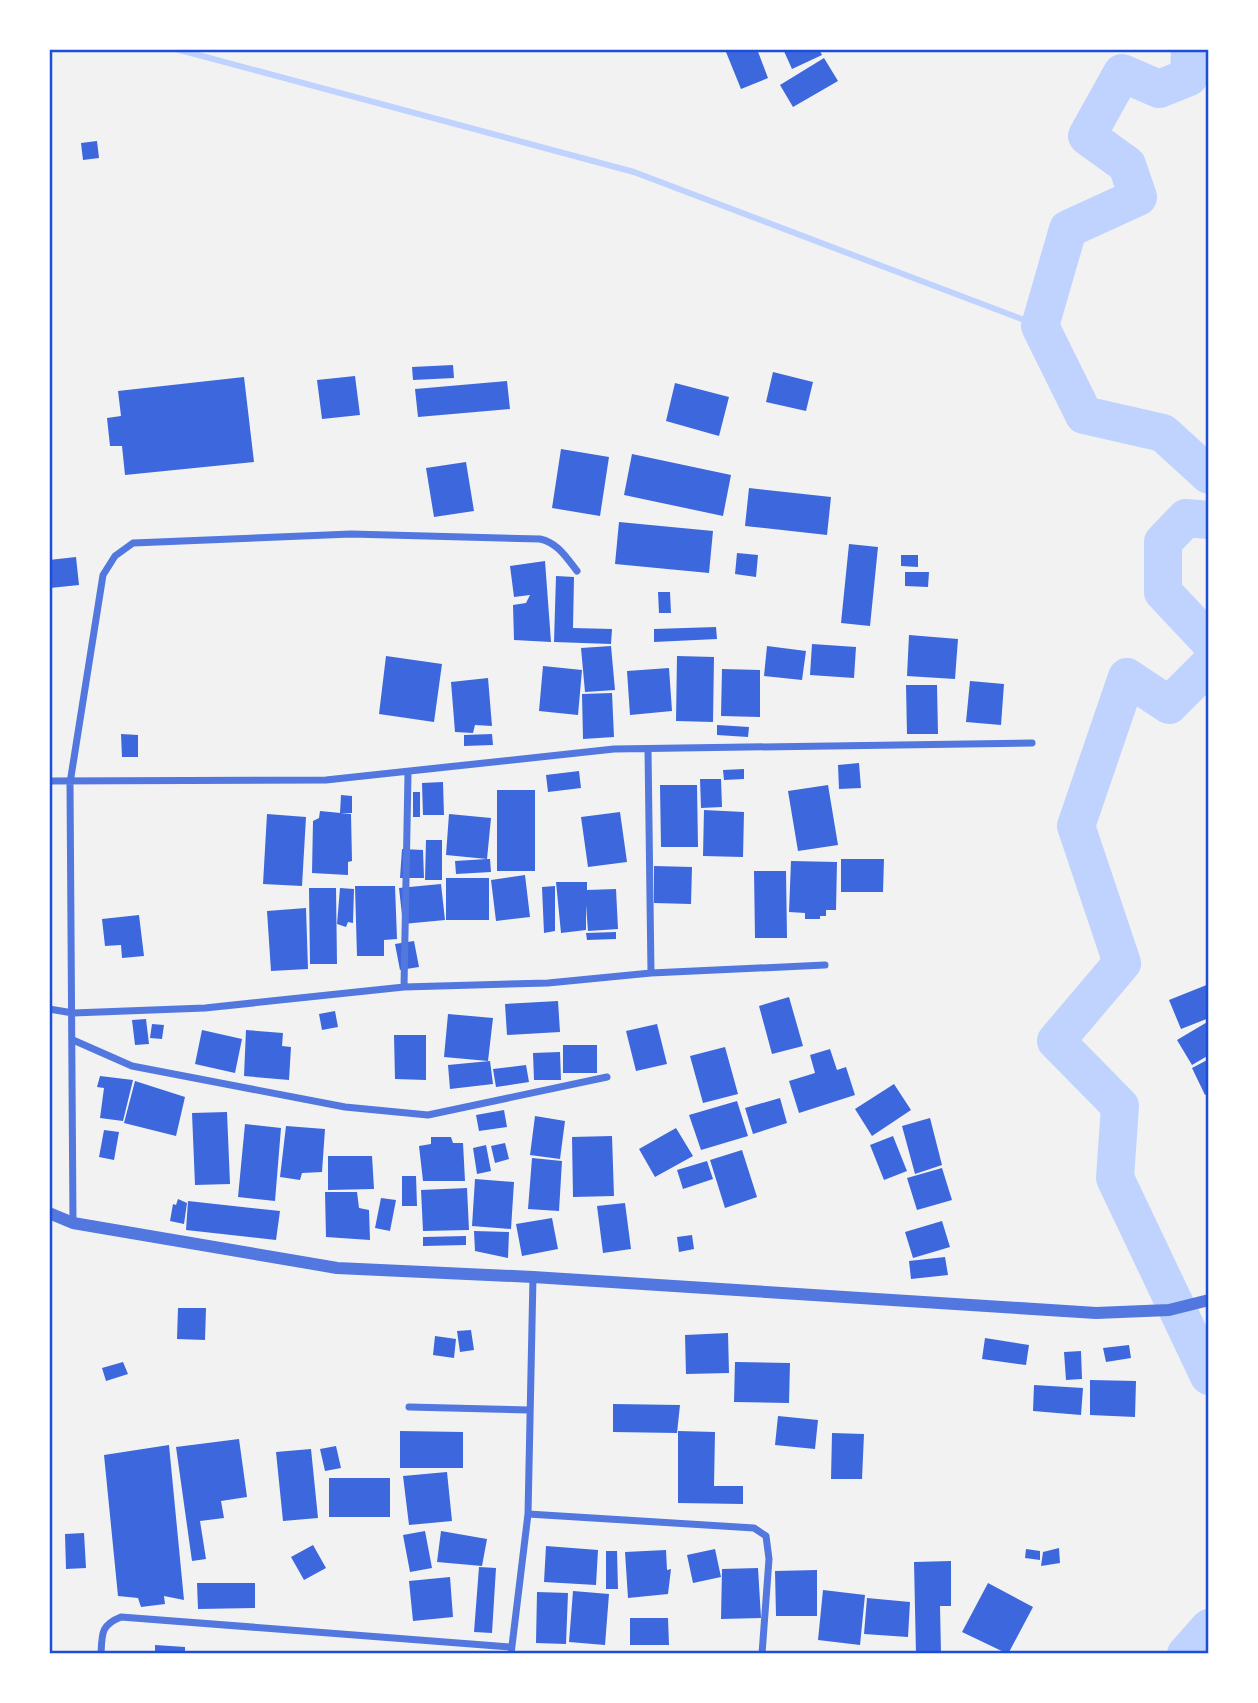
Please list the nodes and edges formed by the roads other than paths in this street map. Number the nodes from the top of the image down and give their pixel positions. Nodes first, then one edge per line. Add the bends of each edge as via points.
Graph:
1 (577, 571) dead end
2 (1032, 743) dead end
3 (648, 749) junction
4 (408, 774) junction
5 (49, 781) edge
6 (69, 783) junction
7 (825, 965) dead end
8 (651, 973) junction
9 (404, 987) junction
10 (49, 1009) edge
11 (73, 1013) junction
12 (73, 1040) junction
13 (607, 1077) dead end
14 (49, 1213) edge
15 (73, 1223) junction
16 (533, 1277) junction
17 (1206, 1300) edge
18 (409, 1407) dead end
19 (530, 1410) junction
20 (528, 1514) junction
21 (511, 1651) edge
22 (101, 1654) edge
23 (762, 1654) edge

1 - 6 street via 556,547 540,539 351,534 133,544 115,556 103,575
2 - 3 street
3 - 4 street via 614,749
3 - 8 street
4 - 6 street via 326,780
4 - 9 street
5 - 6 street
6 - 11 street
7 - 8 street
8 - 9 street via 548,983
9 - 11 street via 205,1008
10 - 11 street
11 - 12 street
12 - 13 street via 132,1066 345,1107 428,1115
12 - 15 street
14 - 15 street
15 - 16 street via 337,1268
16 - 17 street via 1096,1313 1169,1310
16 - 19 street
18 - 19 street
19 - 20 street
20 - 21 street
20 - 23 street via 754,1528 766,1536 769,1559
21 - 22 street via 121,1617 102,1630

